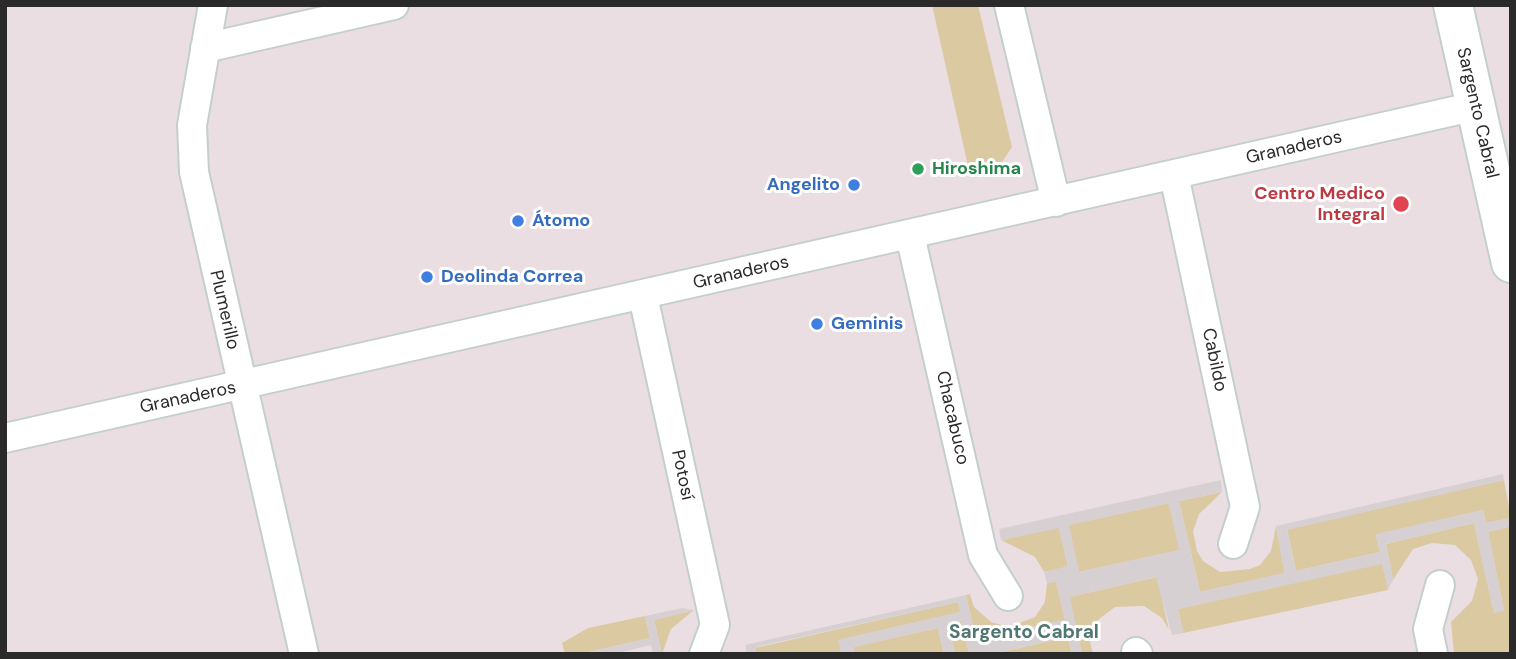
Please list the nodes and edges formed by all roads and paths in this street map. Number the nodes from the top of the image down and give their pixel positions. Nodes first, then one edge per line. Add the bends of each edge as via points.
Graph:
1 (213, 5) edge
2 (394, 5) edge
3 (1009, 5) edge
4 (1453, 5) edge
5 (356, 9) edge
6 (205, 48) junction
7 (1476, 106) junction
8 (1174, 175) junction
9 (1056, 202) junction
10 (910, 235) junction
11 (1511, 263) edge
12 (643, 296) junction
13 (241, 386) junction
14 (5, 438) edge
15 (1233, 544) dead end
16 (1440, 585) dead end
17 (1008, 596) dead end
18 (304, 654) edge
19 (704, 654) edge
20 (1433, 654) edge

1 - 6 street, Plumerillo
2 - 5 street
3 - 9 street
4 - 7 main road, Sargento Cabral
5 - 6 street
6 - 13 street, Plumerillo via 192,125 194,172
7 - 8 street, Granaderos
7 - 11 main road, Sargento Cabral
8 - 9 street, Granaderos
8 - 15 street, Cabildo via 1245,507
9 - 10 street, Granaderos
10 - 12 street, Granaderos
10 - 17 street, Chacabuco via 983,555
12 - 13 street, Granaderos
12 - 19 street, Potosí via 715,625
13 - 14 street, Granaderos
13 - 18 street, Plumerillo
16 - 20 street via 1428,629

